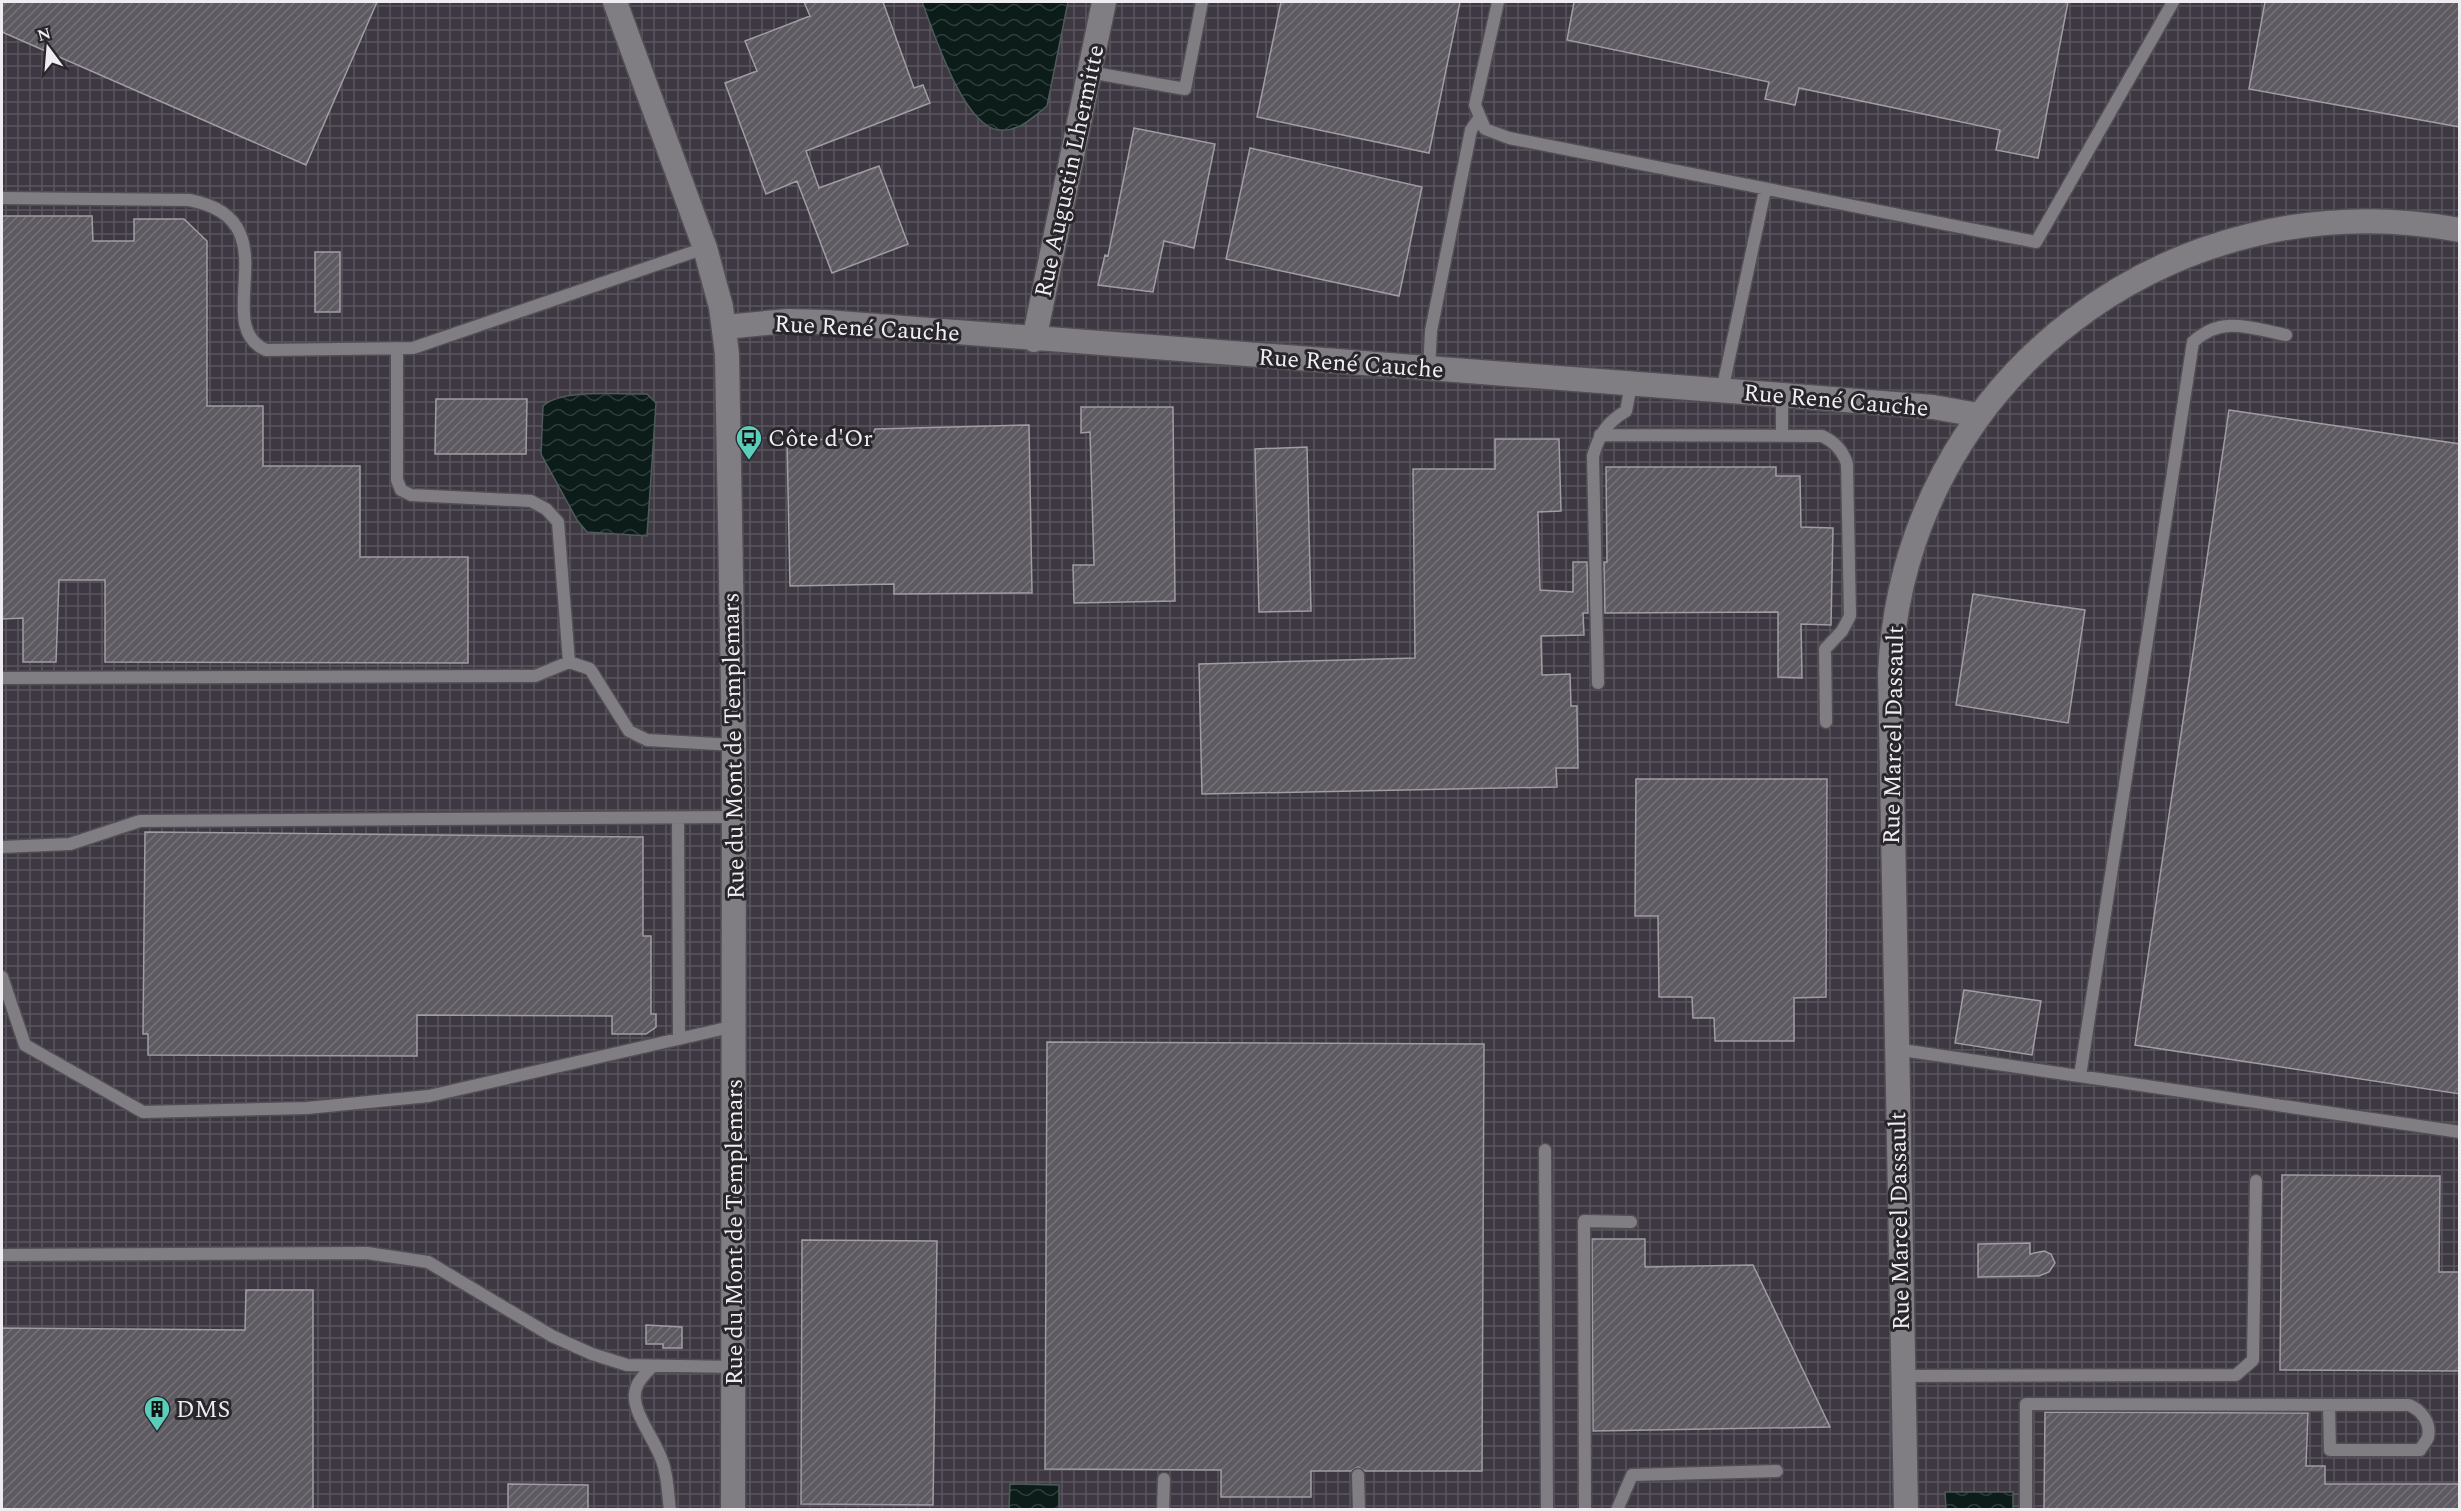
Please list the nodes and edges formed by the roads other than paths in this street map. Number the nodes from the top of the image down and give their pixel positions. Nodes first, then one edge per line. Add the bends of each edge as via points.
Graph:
1 (615, 2) edge
2 (1104, 2) edge
3 (1202, 2) edge
4 (1498, 2) edge
5 (2173, 2) edge
6 (1089, 72) junction
7 (1480, 117) junction
8 (1765, 190) junction
9 (2, 198) edge
10 (2460, 230) edge
11 (705, 248) junction
12 (725, 327) junction
13 (2286, 335) dead end
14 (1034, 340) junction
15 (397, 348) junction
16 (1429, 369) junction
17 (1631, 385) junction
18 (1722, 391) junction
19 (1782, 395) junction
20 (1978, 415) junction
21 (1600, 435) junction
22 (1782, 436) junction
23 (569, 662) junction
24 (2, 678) edge
25 (1598, 683) dead end
26 (1826, 723) dead end
27 (734, 745) junction
28 (734, 817) junction
29 (678, 818) junction
30 (2, 847) edge
31 (2, 977) edge
32 (735, 1026) junction
33 (679, 1038) junction
34 (1895, 1049) junction
35 (2080, 1076) junction
36 (2460, 1132) edge
37 (1545, 1149) dead end
38 (2256, 1181) dead end
39 (1631, 1222) dead end
40 (2, 1255) edge
41 (653, 1366) junction
42 (734, 1367) junction
43 (1903, 1376) junction
44 (2330, 1405) junction
45 (1777, 1472) dead end
46 (1358, 1475) dead end
47 (1164, 1479) dead end
48 (670, 1509) edge
49 (733, 1509) edge
50 (1163, 1509) edge
51 (1359, 1509) edge
52 (1547, 1509) edge
53 (1584, 1509) edge
54 (1617, 1509) edge
55 (1906, 1509) edge
56 (2026, 1509) edge

1 - 11 street, Rue du Mont de Templemars
2 - 6 street, Rue Augustin Lhermitte
3 - 6 lane via 1185,89
4 - 7 lane via 1475,105
5 - 8 lane via 2036,242
6 - 14 street, Rue Augustin Lhermitte
7 - 8 lane via 1485,129 1509,138
7 - 16 lane via 1471,130 1431,331
8 - 18 lane
9 - 15 lane via 189,200 208,204 223,212 243,238 245,328 257,346 266,350
10 - 20 street, Rue Marcel Dassault via 2401,221 2327,221 2266,231 2192,253 2142,276 2068,326 2013,374
11 - 12 street, Rue du Mont de Templemars
11 - 15 lane via 413,348
12 - 14 street, Rue René Cauche via 826,322
12 - 27 street, Rue du Mont de Templemars
13 - 35 lane via 2226,324 2206,330 2193,342
14 - 16 street, Rue René Cauche
15 - 23 lane via 397,480 401,490 411,495 531,501 546,509 558,522
16 - 17 street, Rue René Cauche
17 - 18 street, Rue René Cauche
17 - 21 lane via 1626,411
18 - 19 street, Rue René Cauche
19 - 20 street, Rue René Cauche via 1933,407
19 - 22 lane
20 - 34 street, Rue Marcel Dassault via 1941,476 1922,520 1893,626 1889,701
21 - 22 lane
21 - 25 lane via 1593,456
22 - 26 lane via 1822,436 1844,454 1847,464 1850,616 1825,649
23 - 24 lane via 535,676
23 - 27 lane via 590,669 628,731 647,740
27 - 28 street, Rue du Mont de Templemars
28 - 29 lane
28 - 32 street, Rue du Mont de Templemars
29 - 30 lane via 140,821 70,844
29 - 33 lane
31 - 33 lane via 25,1045 143,1112 307,1108 429,1096
32 - 33 lane
32 - 42 street, Rue du Mont de Templemars
34 - 35 lane
34 - 43 street, Rue Marcel Dassault
35 - 36 lane
37 - 52 lane
38 - 43 lane via 2253,1360 2236,1375
39 - 53 lane via 1584,1221
40 - 41 lane via 367,1254 428,1262 552,1336 627,1365
41 - 42 lane
41 - 48 lane via 641,1377 634,1391 635,1401 664,1467
42 - 49 street, Rue du Mont de Templemars
43 - 55 street, Rue Marcel Dassault
44 - 44 lane via 2409,1405 2420,1410 2428,1437 2420,1450 2330,1450
44 - 56 lane via 2026,1404
45 - 54 lane via 1632,1476
46 - 51 lane
47 - 50 lane

